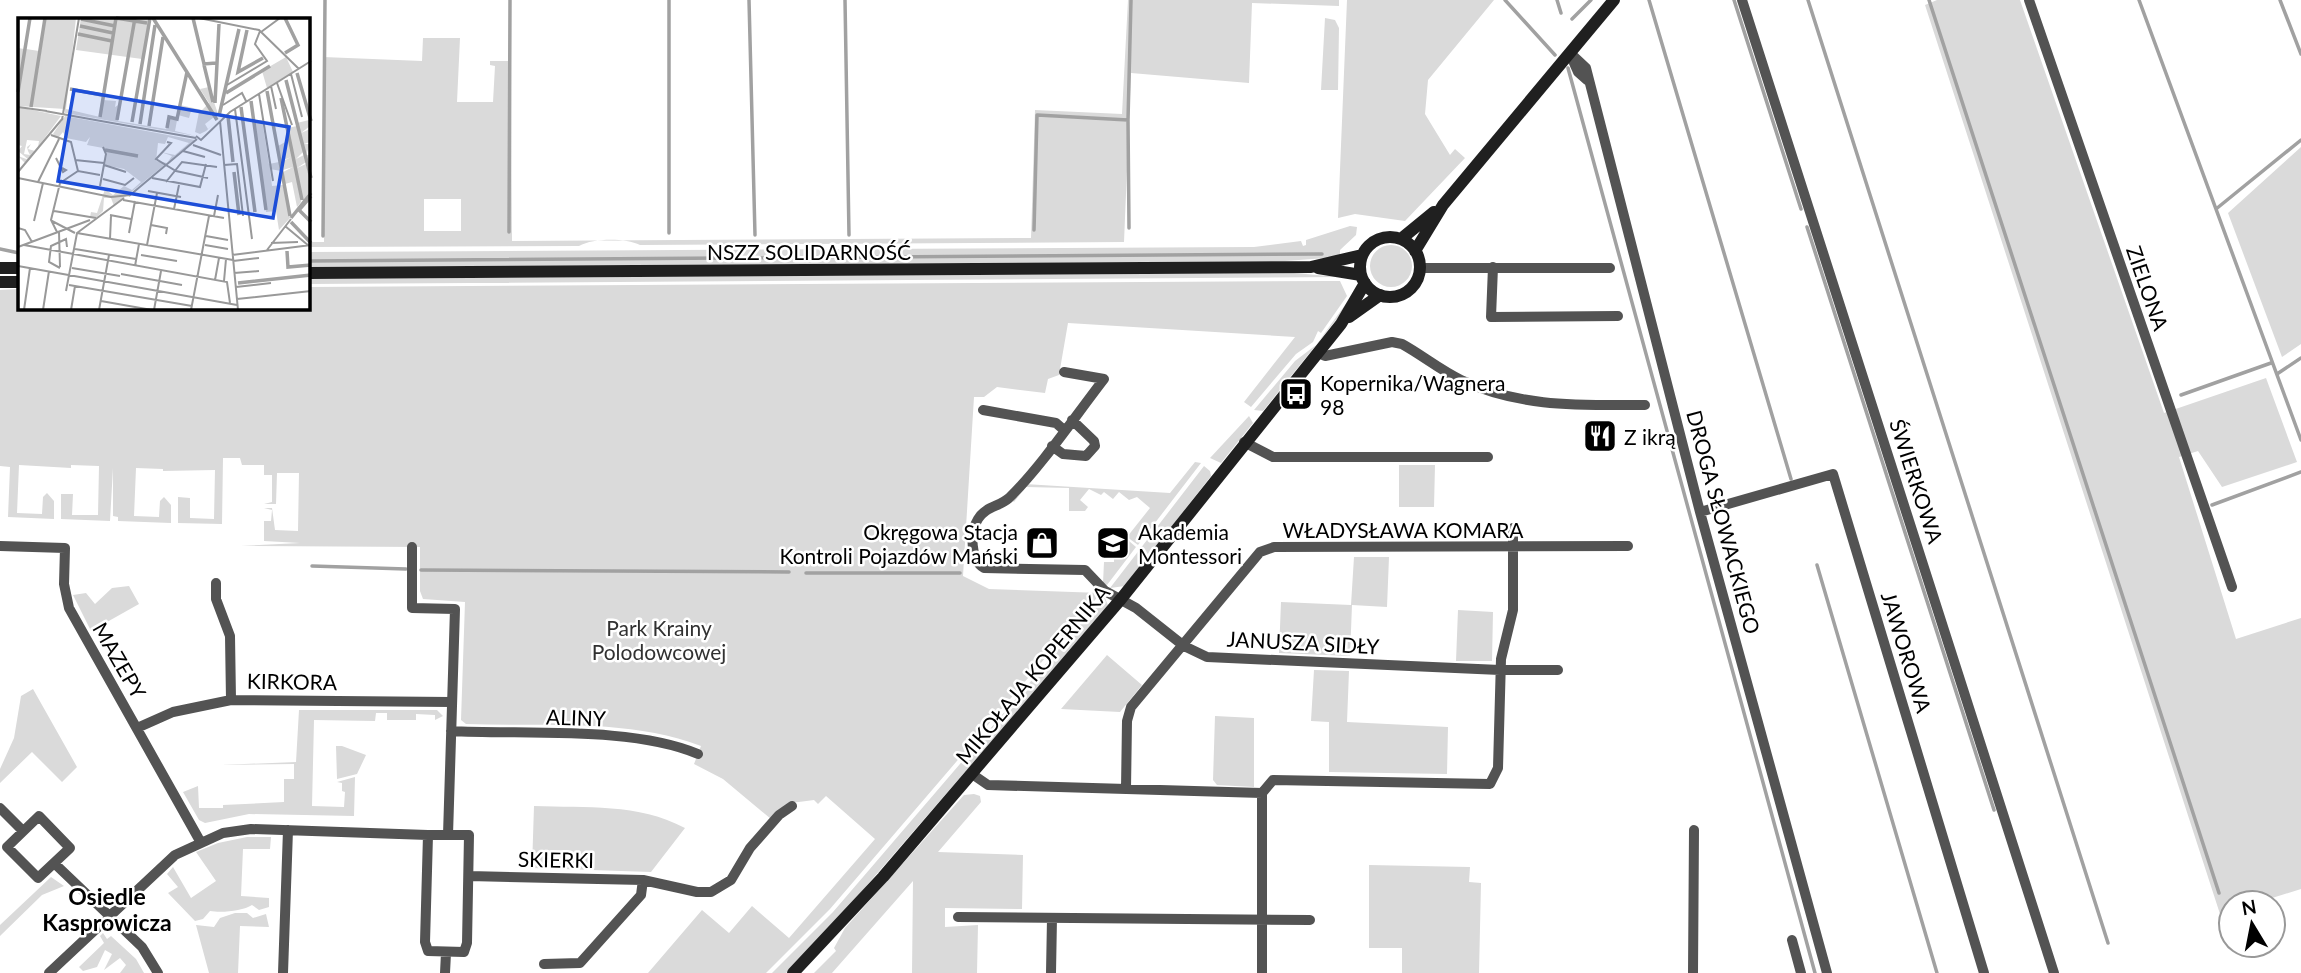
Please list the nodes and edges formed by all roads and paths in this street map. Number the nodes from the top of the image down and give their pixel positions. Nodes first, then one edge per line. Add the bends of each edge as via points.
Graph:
1 (1614, 0) edge
2 (1742, 0) edge
3 (2029, 0) edge
4 (1570, 53) junction
5 (1443, 205) junction
6 (1401, 239) junction
7 (1415, 251) junction
8 (1362, 255) junction
9 (1311, 267) junction
10 (1493, 267) junction
11 (0, 268) edge
12 (18, 268) edge
13 (1420, 268) junction
14 (1610, 268) dead end
15 (310, 273) edge
16 (1363, 279) junction
17 (0, 282) edge
18 (18, 282) edge
19 (1380, 295) junction
20 (1618, 316) dead end
21 (1341, 324) junction
22 (1318, 353) junction
23 (1064, 372) dead end
24 (1645, 405) dead end
25 (983, 410) dead end
26 (1072, 420) junction
27 (1064, 430) junction
28 (1244, 442) junction
29 (1052, 446) junction
30 (1488, 457) dead end
31 (1700, 512) junction
32 (1513, 528) dead end
33 (0, 546) edge
34 (1628, 546) dead end
35 (412, 547) dead end
36 (1513, 548) junction
37 (216, 583) dead end
38 (2232, 587) dead end
39 (1121, 599) junction
40 (1184, 646) junction
41 (1500, 670) junction
42 (1559, 670) dead end
43 (231, 700) junction
44 (451, 702) junction
45 (137, 728) junction
46 (451, 732) junction
47 (698, 754) dead end
48 (972, 774) junction
49 (1126, 789) junction
50 (1262, 793) junction
51 (792, 806) dead end
52 (0, 808) edge
53 (288, 830) junction
54 (1694, 830) dead end
55 (23, 831) junction
56 (428, 835) junction
57 (448, 835) junction
58 (200, 841) junction
59 (54, 863) junction
60 (469, 876) junction
61 (643, 880) junction
62 (108, 917) junction
63 (958, 917) dead end
64 (1052, 918) junction
65 (1262, 920) junction
66 (1310, 920) dead end
67 (1792, 940) dead end
68 (446, 953) junction
69 (544, 964) dead end
70 (49, 973) edge
71 (158, 973) edge
72 (283, 973) edge
73 (445, 973) edge
74 (793, 973) edge
75 (1051, 973) edge
76 (1262, 973) edge
77 (1693, 973) edge
78 (1801, 973) edge
79 (1827, 973) edge
80 (1984, 973) edge
81 (2054, 973) edge

1 - 4 main road
2 - 81 street, ŚWIERKOWA
3 - 38 street, ZIELONA
4 - 5 main road
4 - 31 street, DROGA SŁOWACKIEGO via 1587,80
5 - 6 main road
5 - 7 main road
6 - 7 main road
6 - 8 main road via 1377,239
7 - 13 main road
8 - 9 main road, NSZZ SOLIDARNOŚĆ
8 - 16 main road, MIKOŁAJA KOPERNIKA
9 - 15 main road, NSZZ SOLIDARNOŚĆ
9 - 16 main road, NSZZ SOLIDARNOŚĆ
10 - 13 street
10 - 14 street via 1540,262
10 - 20 street via 1491,317
11 - 12 main road
13 - 19 main road, MIKOŁAJA KOPERNIKA via 1406,292
16 - 19 main road
16 - 21 main road, MIKOŁAJA KOPERNIKA
17 - 18 main road
19 - 21 main road, MIKOŁAJA KOPERNIKA
21 - 22 main road, MIKOŁAJA KOPERNIKA
22 - 24 street via 1325,356 1379,342 1402,344 1479,388 1518,400 1556,405
22 - 28 main road, MIKOŁAJA KOPERNIKA
23 - 26 street via 1104,379
25 - 27 street via 1056,423
26 - 27 street
26 - 29 street via 1095,446 1086,456 1063,454
27 - 29 street
28 - 30 street via 1273,457
28 - 39 main road, MIKOŁAJA KOPERNIKA
29 - 39 street, JANUSZA SIDŁY via 1009,499 979,517 974,537 977,564 992,570 1085,570 1105,591
31 - 79 street, DROGA SŁOWACKIEGO
31 - 80 street, JAWOROWA via 1833,474
32 - 36 street
33 - 45 street, MAZEPY via 65,548 69,608
34 - 36 street, WŁADYSŁAWA KOMARA
35 - 44 street via 412,608 455,609
36 - 40 street, WŁADYSŁAWA KOMARA via 1268,548 1254,557
36 - 41 street via 1513,610
37 - 43 street via 216,599 230,636
39 - 40 street, JANUSZA SIDŁY
39 - 48 main road, MIKOŁAJA KOPERNIKA
40 - 41 street, JANUSZA SIDŁY via 1208,657
40 - 49 street, WŁADYSŁAWA KOMARA via 1129,712
41 - 42 street, JANUSZA SIDŁY
41 - 50 street via 1498,768 1490,784 1273,780
43 - 44 street, KIRKORA
43 - 45 street, KIRKORA via 173,712
44 - 46 street
45 - 58 street, MAZEPY
46 - 47 street, ALINY via 631,738
46 - 57 street
48 - 49 street via 988,785
48 - 74 main road, MIKOŁAJA KOPERNIKA
49 - 50 street
50 - 65 street
51 - 61 street, SKIERKI via 766,828 722,887 697,892
52 - 55 street
53 - 56 street
53 - 58 street via 236,831
53 - 72 street
54 - 77 street
55 - 59 street via 7,847 38,878
55 - 59 street via 39,816 70,848
56 - 57 street
56 - 68 street via 425,942 428,951
57 - 60 street via 469,835
58 - 62 street via 171,858
59 - 62 street
60 - 61 street, SKIERKI
60 - 68 street via 467,943 464,951
61 - 69 street via 641,894 580,963
62 - 70 street
62 - 71 street via 142,947
63 - 64 street
64 - 65 street
64 - 75 street
65 - 66 street
65 - 76 street
67 - 78 street
68 - 73 street

